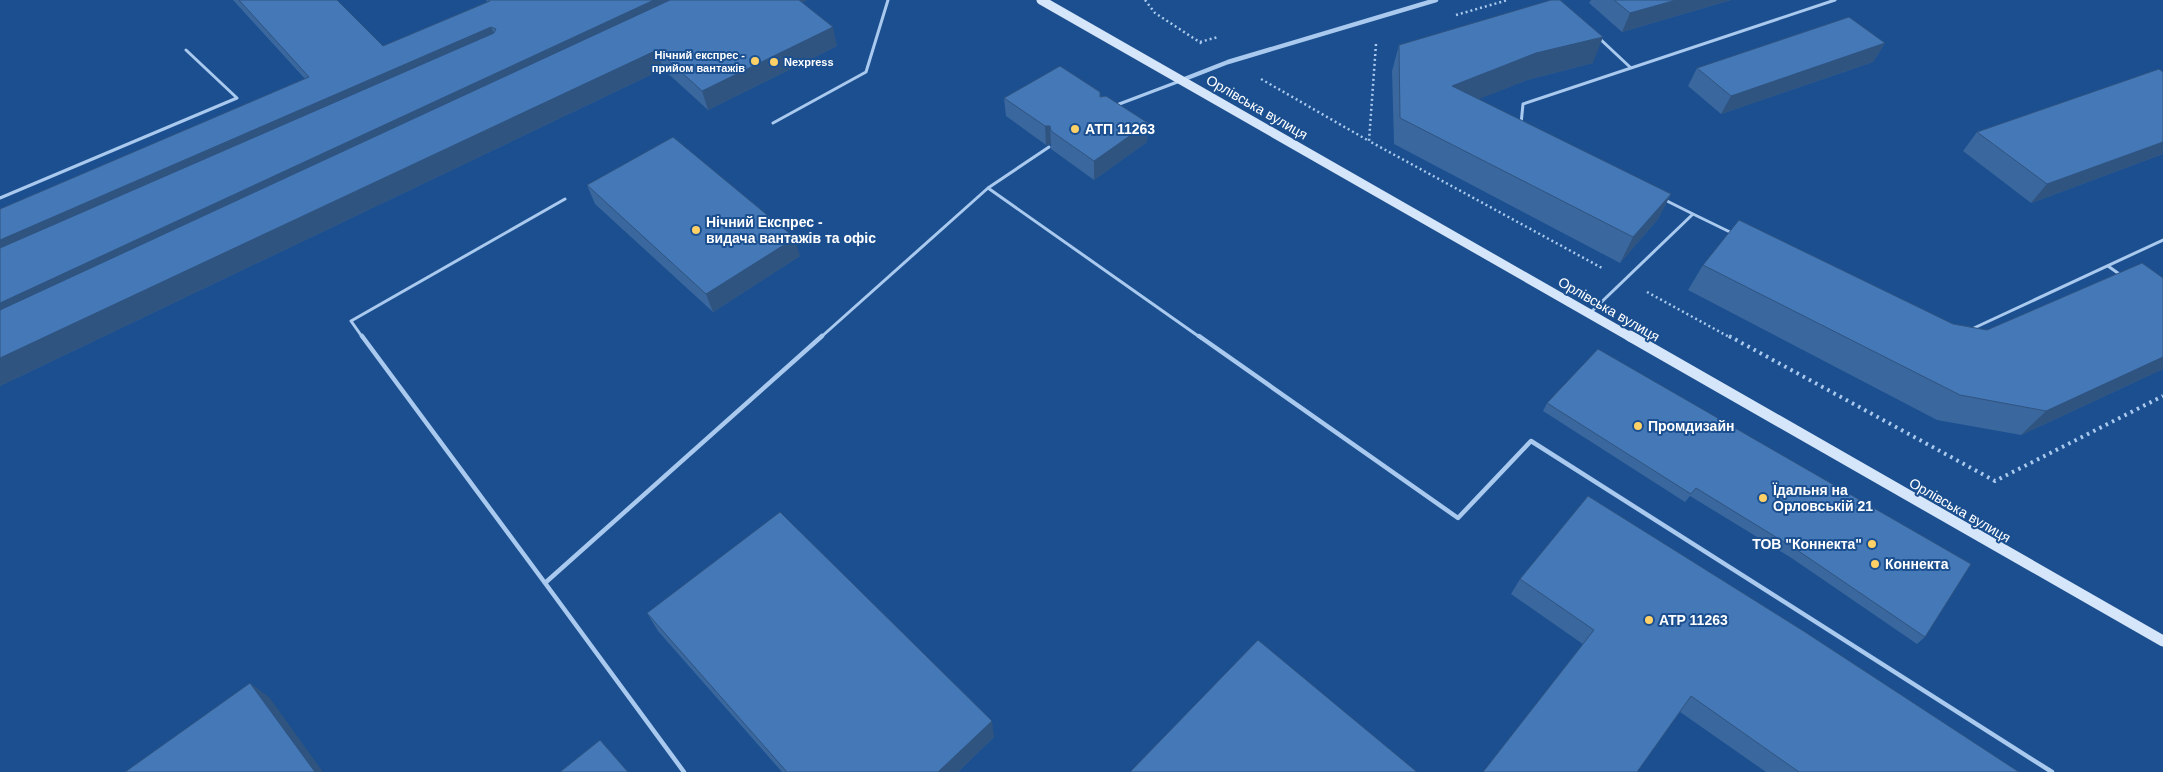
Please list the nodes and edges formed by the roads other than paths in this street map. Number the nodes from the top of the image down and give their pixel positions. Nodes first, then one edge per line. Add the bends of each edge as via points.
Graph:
1 (888, 0) edge
2 (1041, 0) edge
3 (1436, 0) edge
4 (1836, 0) edge
5 (1595, 34) edge
6 (186, 50) dead end
7 (1631, 68) junction
8 (1182, 80) junction
9 (1111, 107) edge
10 (773, 123) dead end
11 (1520, 126) edge
12 (1049, 147) edge
13 (988, 188) junction
14 (1658, 196) edge
15 (0, 198) edge
16 (565, 199) dead end
17 (1693, 214) junction
18 (1736, 235) edge
19 (2163, 240) edge
20 (2108, 266) junction
21 (2124, 277) edge
22 (1589, 314) junction
23 (1966, 328) edge
24 (545, 583) junction
25 (2163, 641) edge
26 (684, 772) edge
27 (2052, 772) edge

1 - 10 lane via 866,72
2 - 8 street, Орлівська вулиця
3 - 8 street via 1228,62
4 - 7 lane
5 - 7 lane
6 - 15 lane via 237,98
7 - 11 lane via 1523,104
8 - 9 lane
8 - 22 street, Орлівська вулиця
12 - 13 lane
13 - 24 lane
13 - 27 lane via 1458,518 1531,440
14 - 17 lane
16 - 24 lane via 351,321
17 - 18 lane
17 - 22 lane
19 - 20 lane
20 - 21 lane
20 - 23 lane via 1976,328
22 - 25 street, Орлівська вулиця
24 - 26 lane

